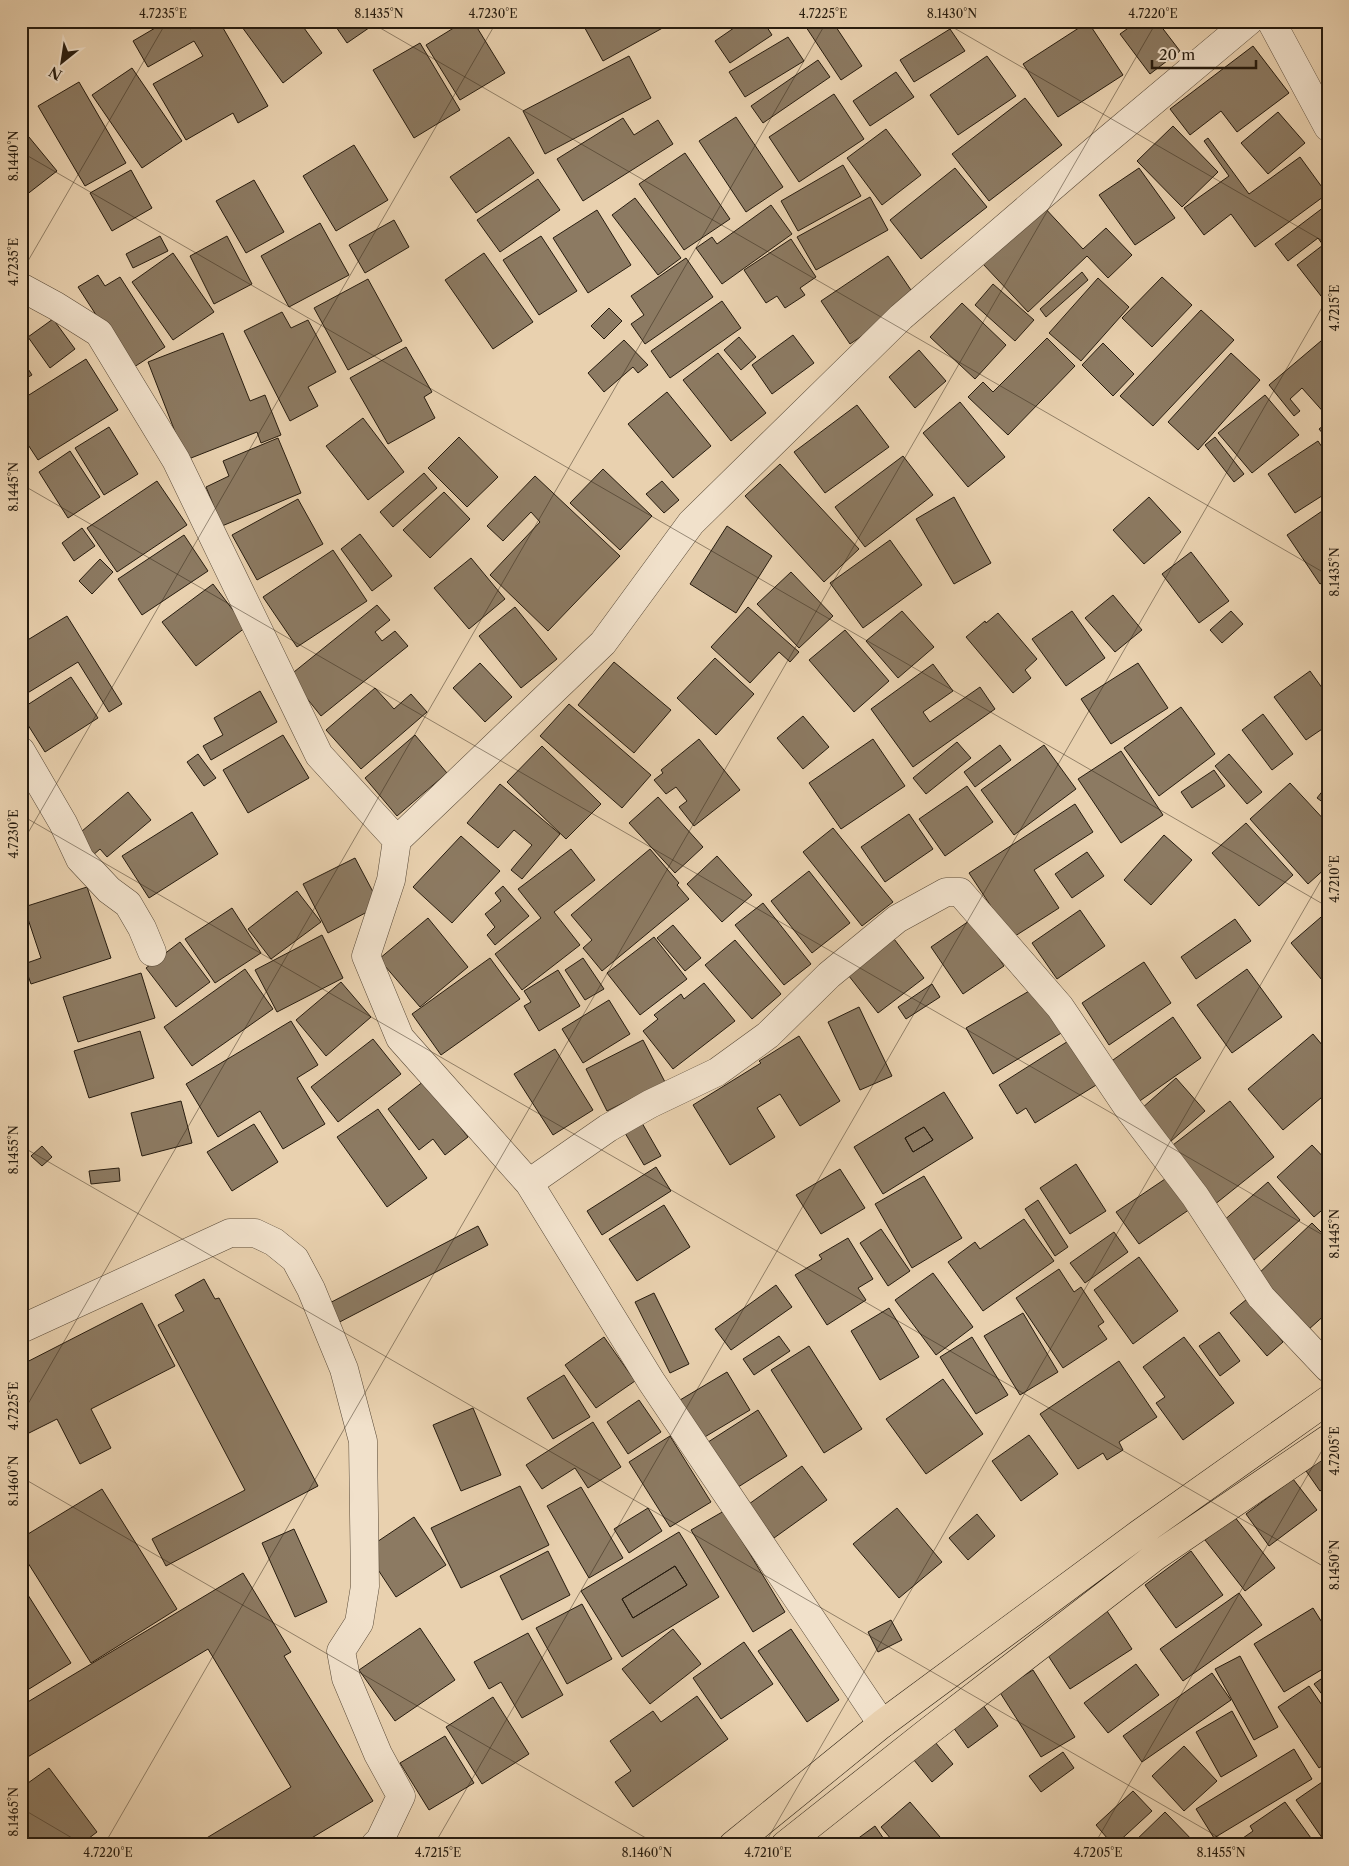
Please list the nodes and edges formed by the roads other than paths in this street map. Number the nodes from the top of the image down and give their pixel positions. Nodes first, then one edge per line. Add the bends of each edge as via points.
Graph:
1 (1249, 21) edge
2 (1271, 21) edge
3 (1328, 127) edge
4 (21, 288) edge
5 (21, 751) edge
6 (397, 840) junction
7 (152, 952) dead end
8 (529, 1182) junction
9 (21, 1329) edge
10 (1328, 1368) edge
11 (1328, 1400) edge
12 (1328, 1439) edge
13 (882, 1724) junction
14 (375, 1845) edge
15 (733, 1845) edge
16 (785, 1845) edge

1 - 6 street via 901,316 691,523 603,643
2 - 3 street
4 - 6 street via 99,333 176,460 318,755
5 - 7 street via 80,859 109,890 128,904
6 - 8 street via 391,880 366,956 400,1038
8 - 10 street via 608,1128 717,1072 768,1035 830,975 897,919 946,892 960,892 1060,1007 1128,1108 1195,1196 1261,1297
8 - 13 street via 651,1381
9 - 14 street via 230,1233 254,1233 274,1242 295,1260 344,1369 363,1441 365,1586 359,1622 341,1651 346,1678 378,1754 401,1796
11 - 13 main road via 1139,1534
12 - 16 main road via 1156,1556
13 - 15 main road

